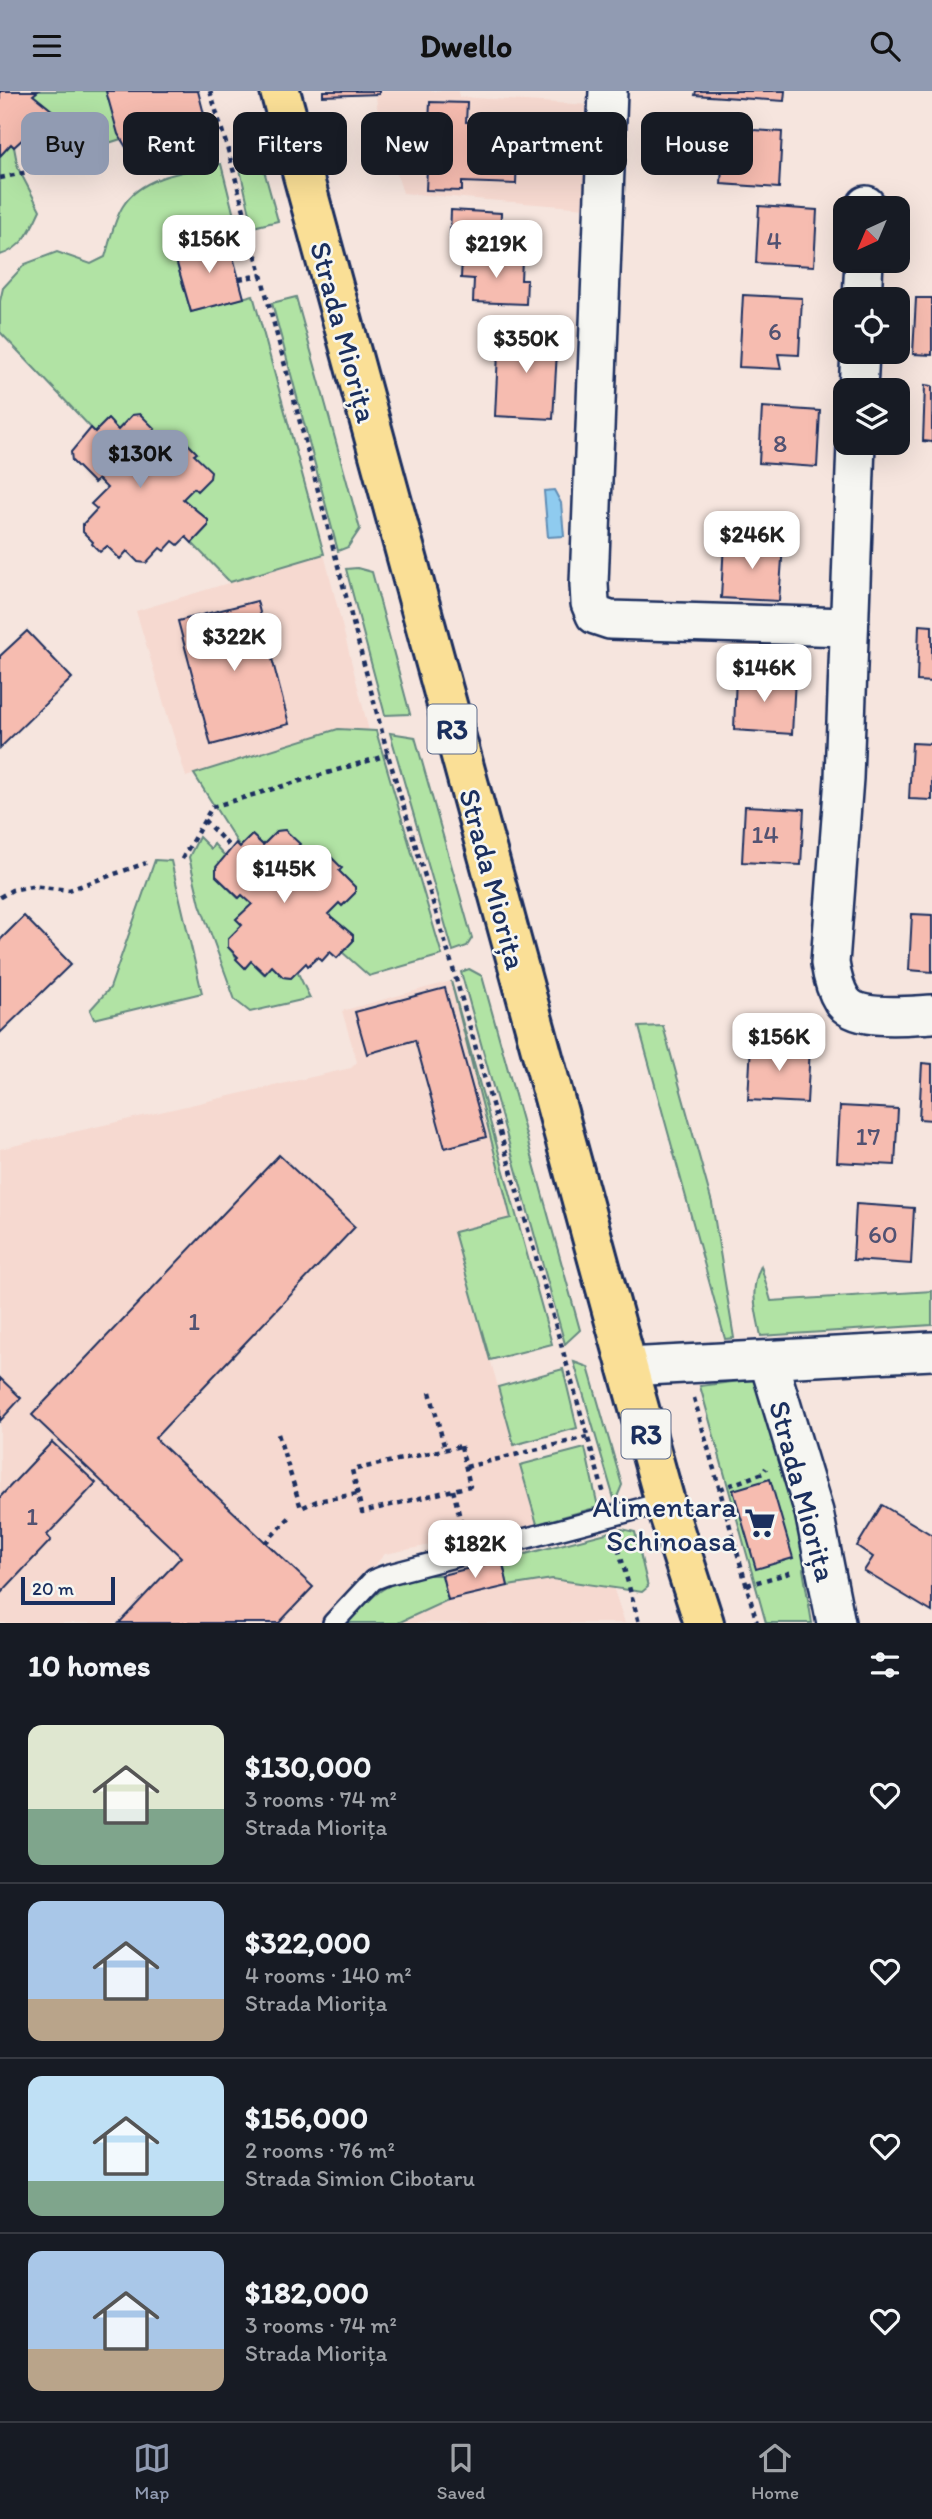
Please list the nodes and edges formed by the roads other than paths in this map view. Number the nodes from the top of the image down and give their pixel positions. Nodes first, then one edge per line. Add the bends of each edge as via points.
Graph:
1 (280, 91) edge
2 (607, 91) edge
3 (856, 455) edge
4 (849, 627) junction
5 (932, 1014) edge
6 (932, 1351) edge
7 (768, 1360) junction
8 (627, 1367) junction
9 (665, 1502) junction
10 (333, 1623) edge
11 (704, 1623) edge
12 (836, 1623) edge

1 - 8 main road, Strada Miorița / R3
2 - 4 street via 589,584 595,615 610,620
3 - 4 street
4 - 5 street via 844,778 831,939 833,980 843,1003 858,1012
6 - 7 street
7 - 8 street
7 - 12 street, Strada Miorița via 814,1512
8 - 9 main road, Strada Miorița / R3
9 - 10 lane via 397,1571 373,1580
9 - 11 main road, Strada Miorița / R3

